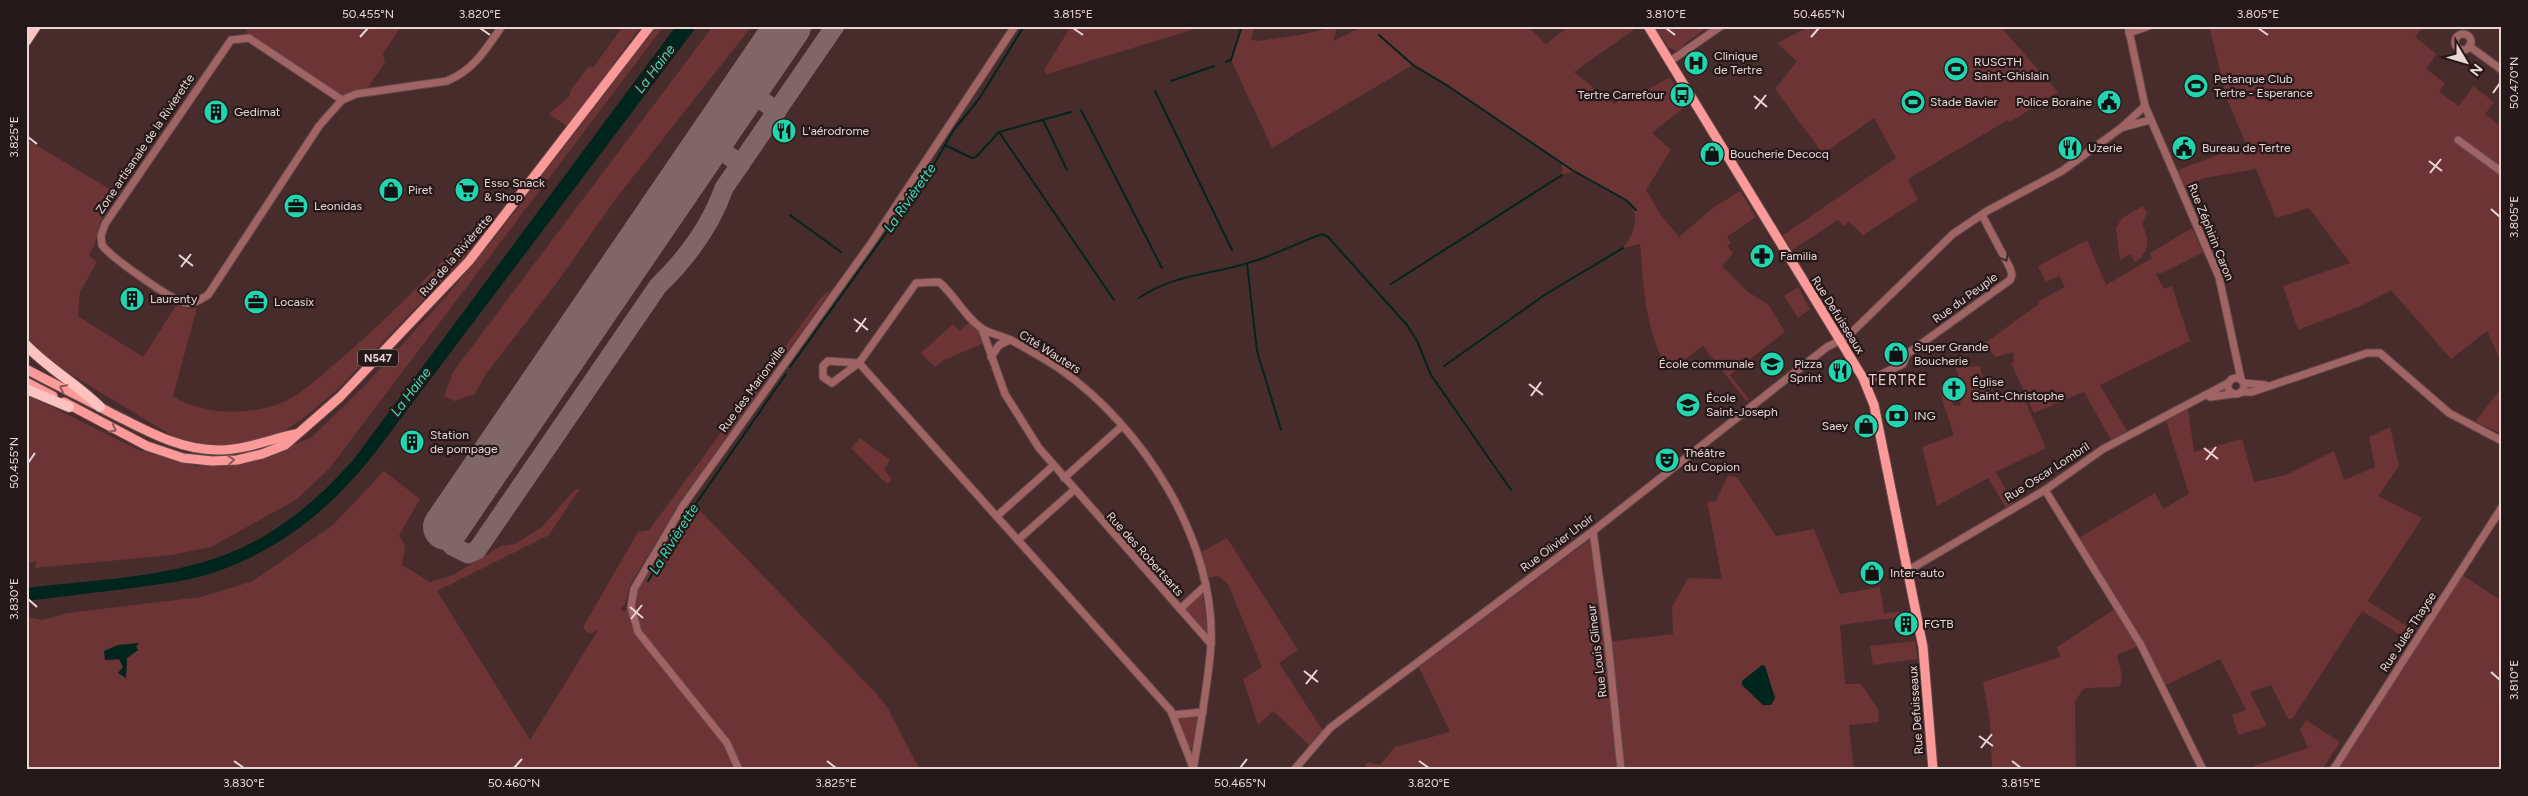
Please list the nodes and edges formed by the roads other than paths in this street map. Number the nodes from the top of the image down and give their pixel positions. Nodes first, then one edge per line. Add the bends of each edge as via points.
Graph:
1 (36, 26) edge
2 (502, 26) edge
3 (650, 26) edge
4 (1015, 26) edge
5 (1648, 26) edge
6 (1721, 26) edge
7 (2149, 26) edge
8 (2129, 30) edge
9 (26, 40) edge
10 (2469, 46) dead end
11 (1669, 62) junction
12 (2502, 70) edge
13 (342, 100) junction
14 (2145, 106) junction
15 (2150, 120) junction
16 (2120, 128) junction
17 (2458, 140) dead end
18 (2502, 172) edge
19 (1982, 214) junction
20 (982, 328) junction
21 (1011, 340) junction
22 (1840, 340) junction
23 (26, 345) edge
24 (992, 357) junction
25 (2236, 358) junction
26 (859, 363) junction
27 (26, 369) edge
28 (2229, 381) junction
29 (2242, 381) junction
30 (26, 382) edge
31 (1865, 382) junction
32 (2270, 385) junction
33 (26, 389) edge
34 (2241, 392) junction
35 (2232, 394) junction
36 (2202, 398) junction
37 (69, 407) junction
38 (100, 407) junction
39 (1122, 426) junction
40 (297, 434) junction
41 (2502, 441) edge
42 (1053, 466) junction
43 (1064, 478) junction
44 (1074, 490) junction
45 (2045, 490) junction
46 (2502, 507) edge
47 (997, 516) junction
48 (1593, 531) junction
49 (1018, 540) junction
50 (1908, 571) junction
51 (1205, 586) junction
52 (1180, 609) junction
53 (1211, 644) junction
54 (1203, 712) junction
55 (1173, 715) junction
56 (1194, 768) edge
57 (739, 770) edge
58 (1294, 770) edge
59 (1621, 770) edge
60 (1933, 770) edge
61 (2203, 770) edge
62 (2333, 770) edge

1 - 9 highway
2 - 13 street via 471,68 460,76 448,81 356,94
3 - 40 main road, Rue de la Rivièrette / N547 via 470,261 345,392
4 - 57 street, Rue des Marionville via 872,242 684,504 634,589 632,614 638,632 727,743
5 - 11 main road, Rue Defuisseaux
6 - 11 street
7 - 8 street
8 - 14 street
10 - 12 street
11 - 22 main road, Rue Defuisseaux
13 - 13 street, Zone artisanale de la Rivierette via 319,126 208,295 197,302 187,304 172,297 112,256 102,245 105,224 231,40 249,38
14 - 15 street
14 - 16 street
15 - 16 street
15 - 25 street, Rue Zéphirin Caron via 2218,278
16 - 19 street via 2062,171
17 - 18 street
19 - 22 street via 1940,246
19 -> 31 street, Rue du Peuple via 2012,277 1908,354 1903,364
20 - 21 street, Cité Wauters
20 - 24 street, Rue des Robertsarts
20 - 26 street, Cité Wauters via 941,284 918,283
21 - 24 street via 999,345
21 - 39 street, Cité Wauters via 1066,374
22 - 31 main road, Rue Defuisseaux
22 - 48 street, Rue Olivier Lhoir via 1827,346
23 - 38 highway
24 - 42 street, Rue des Robertsarts via 1005,394
25 - 28 street, Rue Zéphirin Caron
25 - 29 street, Rue Zéphirin Caron
26 - 26 street, Cité Wauters via 832,383 823,377 823,366 828,361
26 - 47 street, Cité Wauters
38 -> 27 main road, N547
28 - 29 street
28 - 35 street via 2228,389
28 - 36 street, Rue Oscar Lombril
29 - 32 street
29 - 34 street
30 - 37 main road, N547
31 - 50 main road, Rue Defuisseaux via 1876,413
32 - 34 street, Rue Oscar Lombril via 2252,392
32 - 41 street, Rue Oscar Lombril via 2367,352 2380,353 2449,413
33 - 37 highway
34 - 35 street, Rue Oscar Lombril
35 - 36 street, Rue Oscar Lombril
36 - 45 street, Rue Oscar Lombril via 2103,449
37 -> 40 main road, N547 via 171,456 199,461 231,461 262,454 285,445
38 - 40 main road, N547 via 156,436 205,449 244,448
39 - 43 street
39 - 51 street, Cité Wauters via 1150,460 1178,504
42 - 43 street, Rue des Robertsarts
42 - 47 street
43 - 44 street, Rue des Robertsarts
44 - 49 street
44 - 52 street, Rue des Robertsarts
45 - 50 street, Rue Oscar Lombril
45 - 61 street via 2141,645
46 - 62 street, Rue Jules Thayse
47 - 49 street, Cité Wauters
48 - 58 street, Rue Olivier Lhoir via 1330,728
48 - 59 street, Rue Louis Glineur
49 - 55 street, Cité Wauters
50 - 60 main road, Rue Defuisseaux via 1924,655
51 - 52 street
51 - 53 street, Cité Wauters
52 - 53 street, Rue des Robertsarts
53 - 54 street, Cité Wauters
54 - 55 street
54 - 56 street, Cité Wauters
55 - 56 street, Cité Wauters

